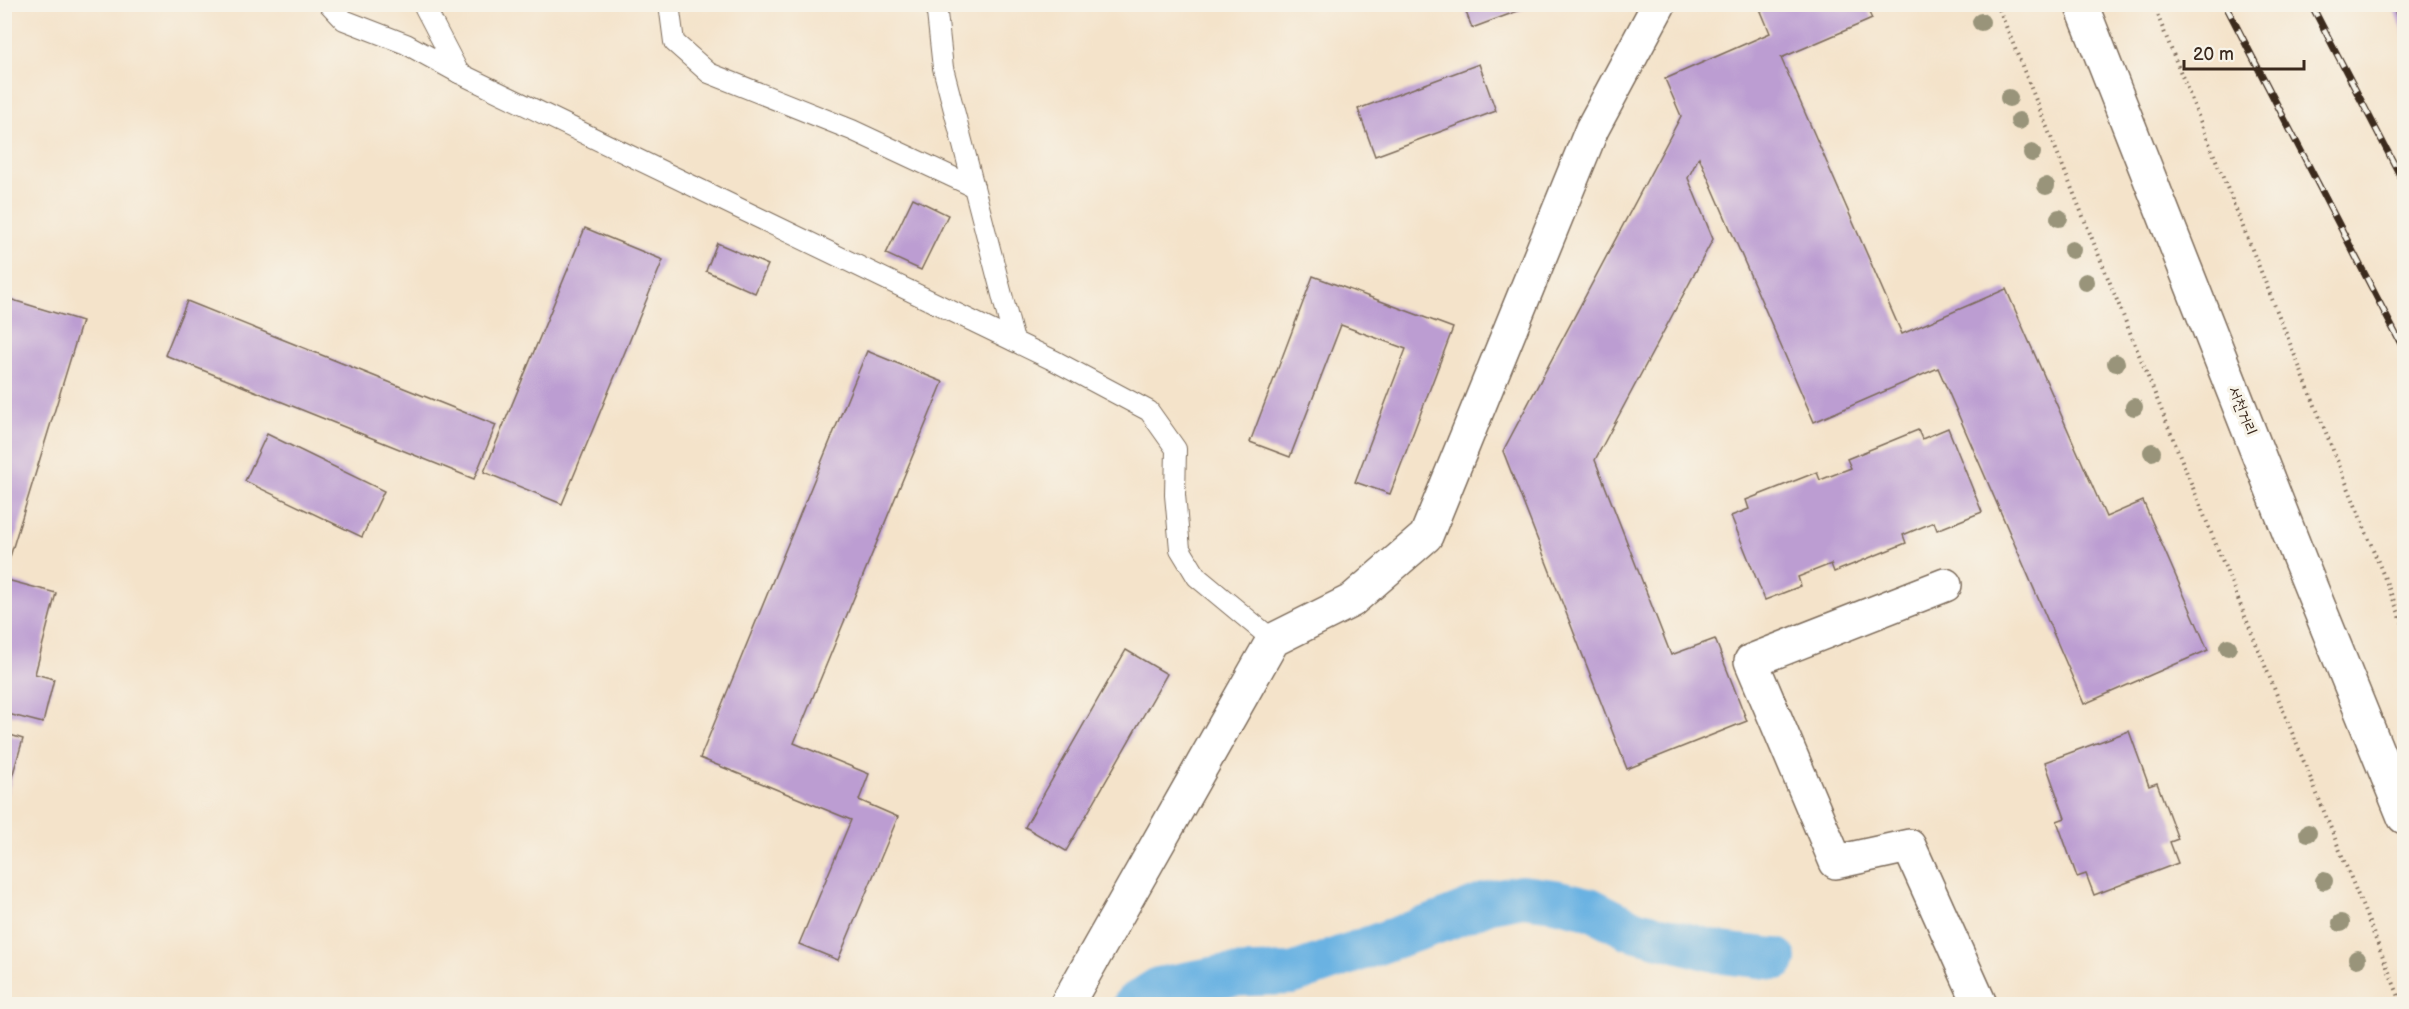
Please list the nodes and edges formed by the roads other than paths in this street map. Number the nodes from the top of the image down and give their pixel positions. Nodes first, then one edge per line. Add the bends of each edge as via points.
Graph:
1 (329, 4) edge
2 (423, 4) edge
3 (669, 4) edge
4 (936, 4) edge
5 (1659, 4) edge
6 (2081, 4) edge
7 (459, 73) junction
8 (974, 187) junction
9 (1014, 341) junction
10 (1945, 585) dead end
11 (1273, 640) junction
12 (2404, 817) edge
13 (1067, 1005) edge
14 (1980, 1005) edge

1 - 7 lane via 344,20 406,44
2 - 7 lane
3 - 8 lane via 675,42 709,73 852,130
4 - 8 lane via 943,68
5 - 11 street via 1592,129 1426,536 1351,601
6 - 12 street, 서천거리
7 - 9 lane
8 - 9 lane
9 - 11 lane via 1149,411 1176,449 1180,549 1197,577
10 - 14 street via 1751,661 1836,862 1909,846
11 - 13 street

